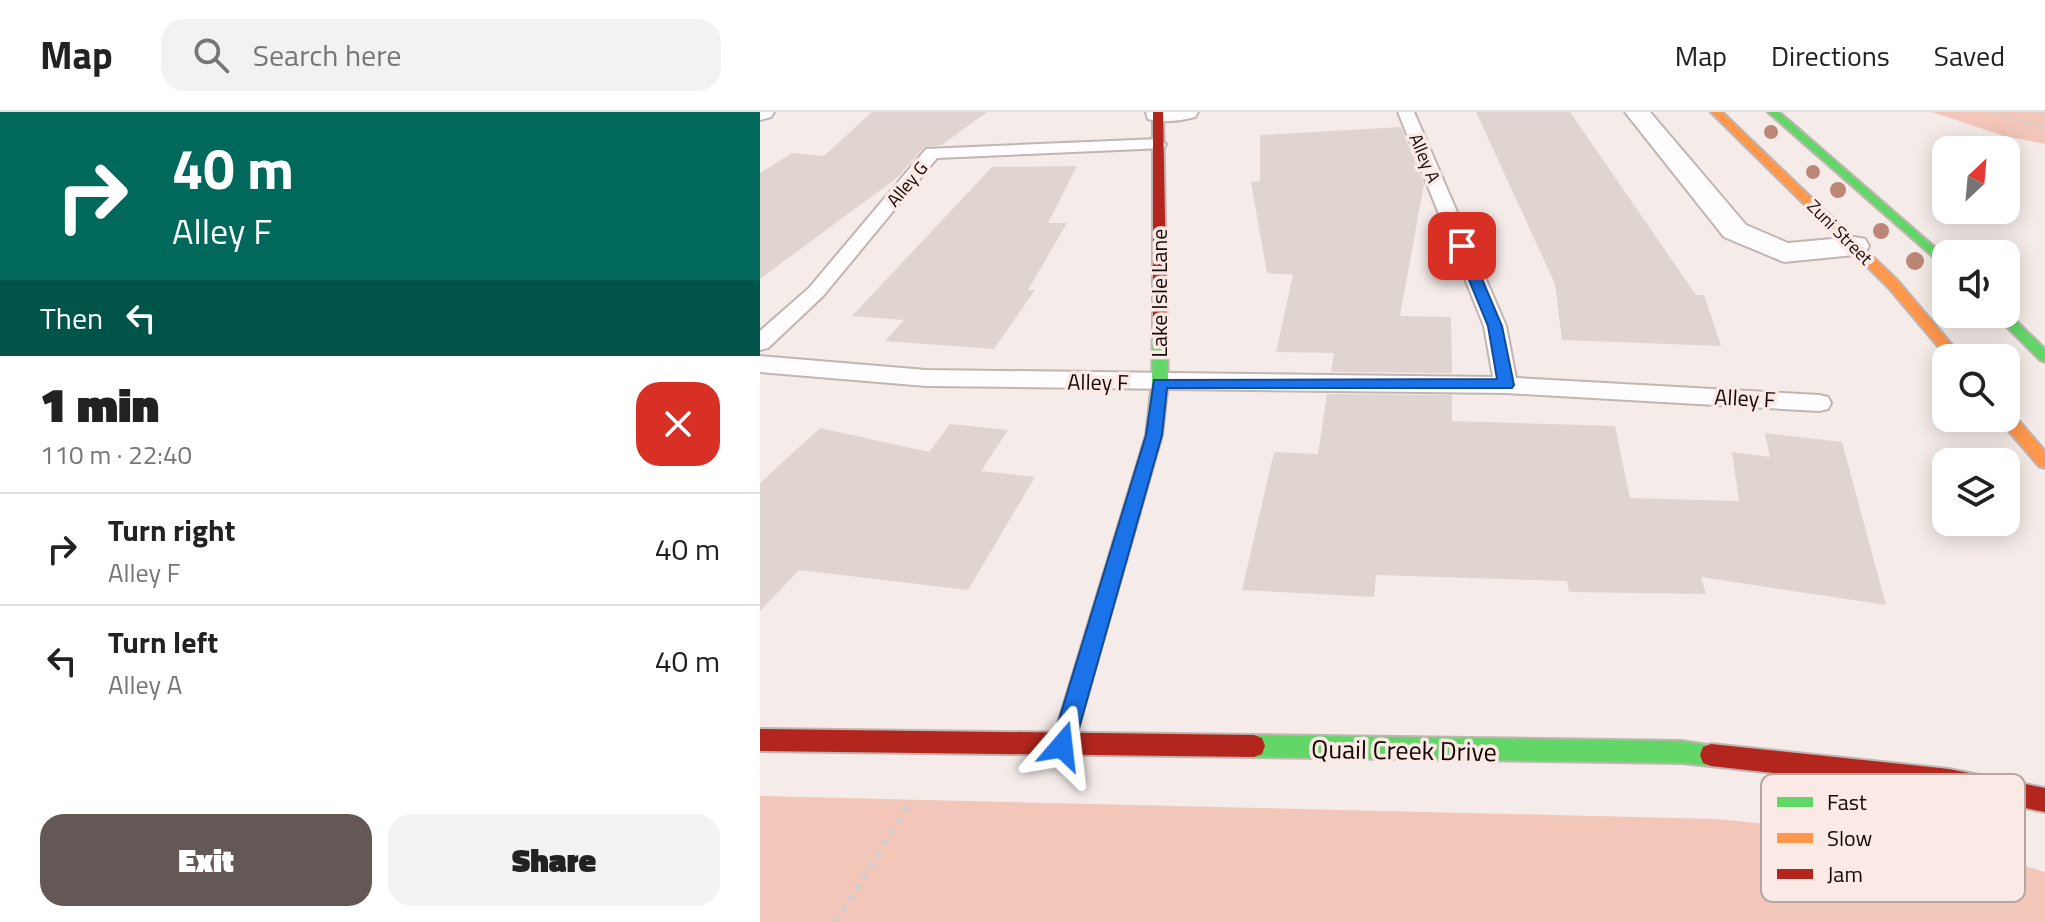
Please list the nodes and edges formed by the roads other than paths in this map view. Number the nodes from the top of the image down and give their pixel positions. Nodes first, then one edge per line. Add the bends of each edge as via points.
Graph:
1 (1186, 112) edge
2 (1406, 112) edge
3 (1637, 112) edge
4 (1716, 112) edge
5 (1773, 112) edge
6 (1158, 113) edge
7 (1158, 144) junction
8 (1854, 246) junction
9 (1932, 252) edge
10 (2015, 328) edge
11 (760, 343) edge
12 (1944, 344) edge
13 (2045, 357) edge
14 (760, 364) edge
15 (1160, 383) junction
16 (1506, 385) junction
17 (1819, 403) dead end
18 (2019, 432) edge
19 (2045, 462) edge
20 (760, 740) edge
21 (1062, 746) junction
22 (1885, 774) edge
23 (2025, 796) edge
24 (2045, 800) edge

1 - 6 street, Lake Isle Lane
2 - 16 lane, Alley A via 1495,326
3 - 8 street via 1735,231 1784,253
4 - 8 street, Zuni Street
5 - 9 street, Zuni Street
6 - 7 street, Lake Isle Lane
7 - 11 lane, Alley G via 932,153 816,292
7 - 15 street, Lake Isle Lane
8 - 12 street, Zuni Street
10 - 13 street
14 - 15 lane, Alley F via 926,378
15 - 16 lane, Alley F
15 - 21 street, Lake Isle Lane via 1154,435
16 - 17 lane, Alley F
18 - 19 street
20 - 21 street, Quail Creek Drive
21 - 22 street, Quail Creek Drive via 1682,752
23 - 24 street, Quail Creek Drive

